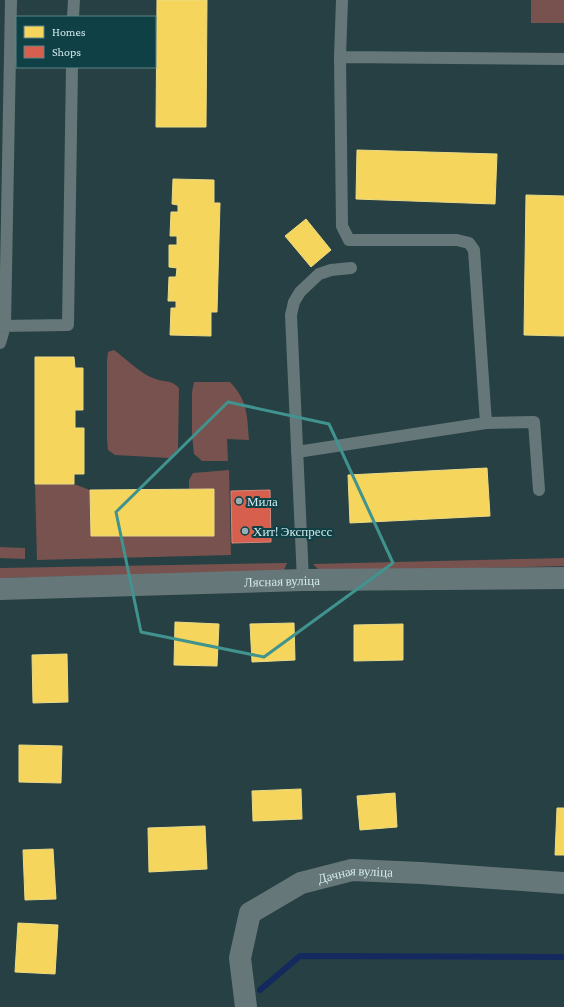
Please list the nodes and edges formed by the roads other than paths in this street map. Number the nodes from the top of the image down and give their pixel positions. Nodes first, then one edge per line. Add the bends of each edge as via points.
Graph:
1 (11, 0) edge
2 (74, 0) edge
3 (342, 0) edge
4 (73, 16) edge
5 (340, 57) junction
6 (564, 59) edge
7 (72, 68) edge
8 (351, 268) dead end
9 (3, 326) edge
10 (0, 343) edge
11 (486, 423) junction
12 (297, 452) junction
13 (539, 490) dead end
14 (564, 578) edge
15 (302, 580) junction
16 (0, 588) edge
17 (564, 883) edge
18 (246, 1007) edge

1 - 9 lane
2 - 4 lane
3 - 5 lane
5 - 6 lane
5 - 11 lane via 342,226 349,240 457,240 468,243 474,250
7 - 9 lane via 68,325
8 - 12 lane via 319,274 300,292 294,302 292,315
9 - 10 lane
11 - 12 lane
11 - 13 lane via 534,422
12 - 15 lane
14 - 15 street, Лясная вуліца
15 - 16 street, Лясная вуліца
17 - 18 street, Дачная вуліца via 352,870 301,883 250,913 240,958

